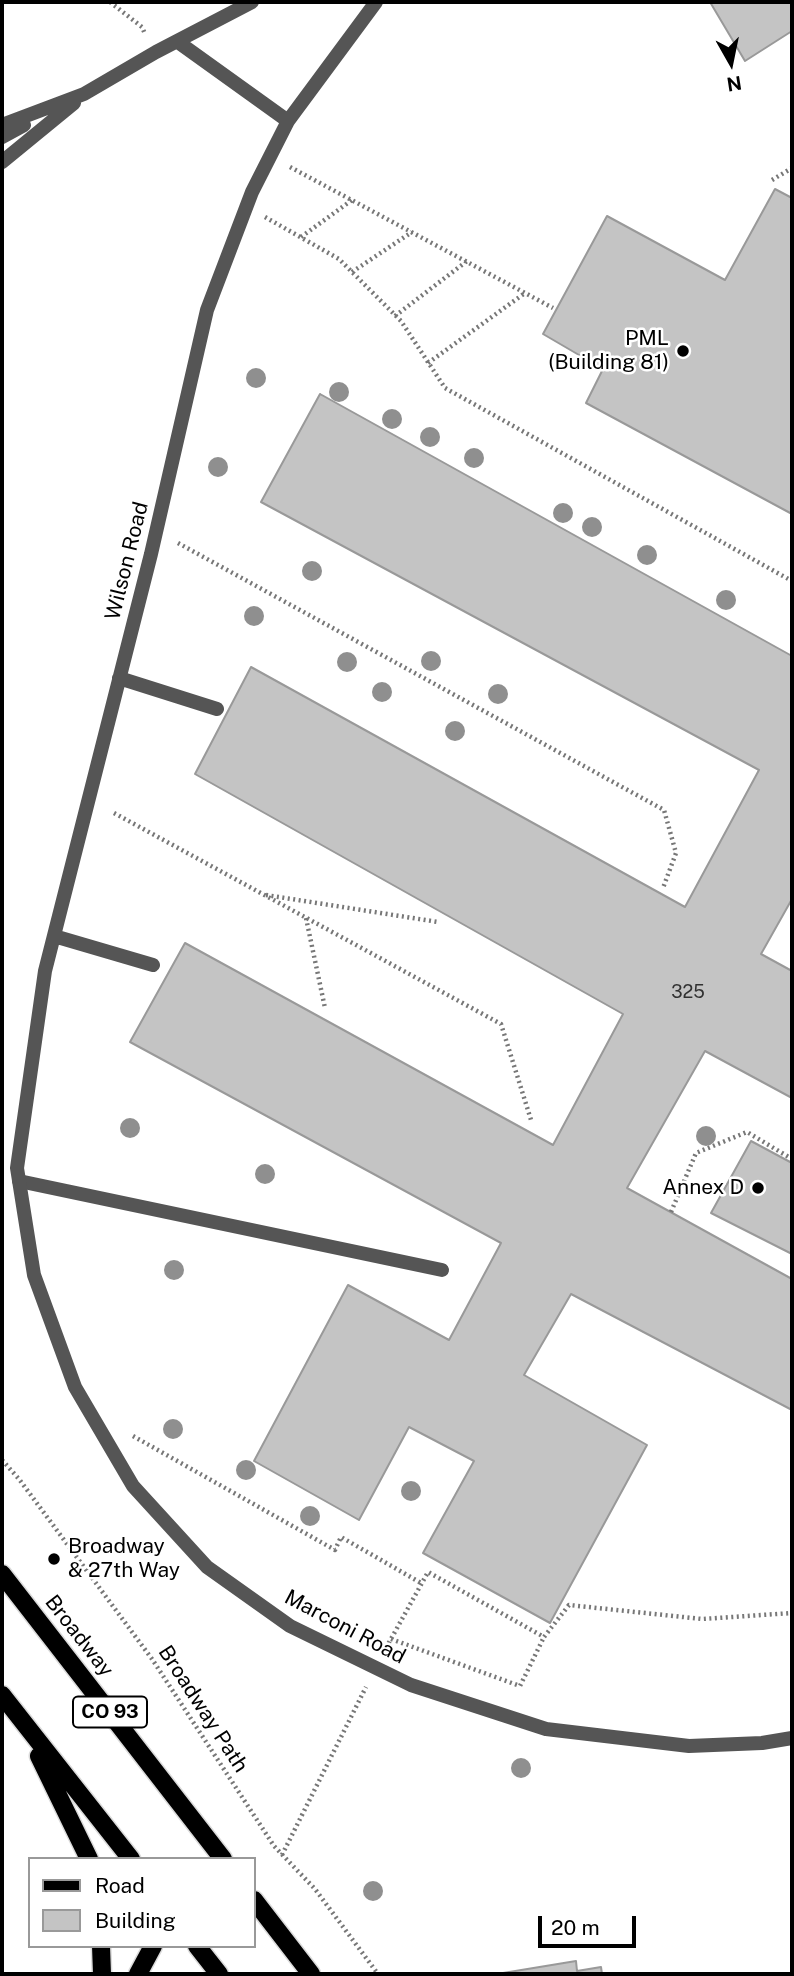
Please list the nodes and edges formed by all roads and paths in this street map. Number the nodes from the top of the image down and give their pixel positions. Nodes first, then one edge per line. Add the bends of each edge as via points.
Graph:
1 (110, 2) edge
2 (376, 2) edge
3 (249, 4) edge
4 (178, 42) junction
5 (156, 52) junction
6 (84, 94) junction
7 (288, 121) junction
8 (2, 125) edge
9 (2, 137) edge
10 (2, 162) edge
11 (283, 163) dead end
12 (792, 168) edge
13 (772, 180) dead end
14 (352, 200) junction
15 (262, 216) dead end
16 (412, 232) junction
17 (300, 237) junction
18 (467, 261) junction
19 (352, 272) junction
20 (525, 293) junction
21 (553, 308) dead end
22 (395, 316) junction
23 (428, 363) junction
24 (176, 542) dead end
25 (792, 581) edge
26 (119, 678) junction
27 (218, 709) dead end
28 (114, 813) dead end
29 (663, 888) dead end
30 (261, 894) junction
31 (306, 918) junction
32 (438, 922) dead end
33 (54, 936) junction
34 (153, 965) dead end
35 (325, 1008) dead end
36 (531, 1120) dead end
37 (792, 1159) edge
38 (18, 1174) junction
39 (671, 1212) dead end
40 (442, 1270) dead end
41 (126, 1432) dead end
42 (2, 1460) edge
43 (2, 1574) edge
44 (421, 1583) junction
45 (792, 1613) edge
46 (544, 1637) junction
47 (391, 1639) junction
48 (375, 1668) junction
49 (2, 1695) edge
50 (26, 1727) junction
51 (792, 1738) edge
52 (282, 1855) junction
53 (217, 1856) edge
54 (88, 1857) edge
55 (129, 1857) edge
56 (256, 1903) edge
57 (101, 1948) edge
58 (152, 1948) edge
59 (199, 1948) edge
60 (102, 1974) edge
61 (138, 1974) edge
62 (219, 1974) edge
63 (311, 1974) edge
64 (378, 1974) edge

1 - 5 path via 142,27
2 - 7 street, Wilson Road
3 - 4 street
4 - 5 street
4 - 7 street
5 - 6 street
6 - 8 street
6 - 9 street
6 - 10 street
7 - 26 street, Wilson Road via 252,192 207,310
11 - 14 path
12 - 13 path
14 - 16 path
14 - 17 path
15 - 17 path
16 - 18 path
16 - 19 path
17 - 19 path via 339,259
18 - 20 path
18 - 22 path
19 - 22 path
20 - 21 path
20 - 23 path
22 - 23 path
23 - 25 path via 445,388
24 - 29 path via 664,810 676,853
26 - 27 street
26 - 33 street, Wilson Road
28 - 30 path
30 - 31 path
30 - 32 path
31 - 35 path
31 - 36 path via 501,1024
33 - 34 street
33 - 38 street, Wilson Road via 45,971
37 - 39 path via 747,1132 696,1153
38 - 40 street
38 - 48 street, Marconi Road via 34,1275 75,1387 133,1486 208,1567 290,1626
41 - 44 path via 335,1550 341,1537
42 - 52 path, Broadway Path via 152,1659
43 - 53 main road, Broadway / CO 93
44 - 46 path via 428,1573
44 - 47 path
45 - 46 path via 702,1619 569,1605
46 - 47 path via 520,1686
47 - 48 path
48 - 51 street, Marconi Road via 411,1685 546,1729 689,1746
48 - 52 path
49 - 50 main road
50 - 54 main road
50 - 55 main road
52 - 64 path, Broadway Path via 315,1888
56 - 63 main road
57 - 60 main road
58 - 61 main road
59 - 62 main road

